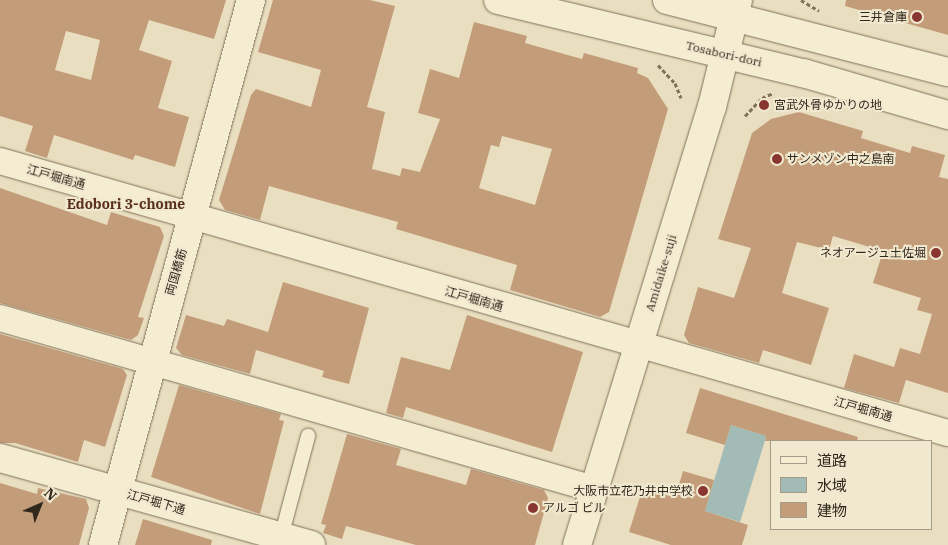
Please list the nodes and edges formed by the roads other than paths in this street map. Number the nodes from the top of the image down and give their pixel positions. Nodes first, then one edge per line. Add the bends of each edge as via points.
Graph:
1 (251, 0) edge
2 (498, 0) edge
3 (667, 0) edge
4 (736, 7) edge
5 (725, 55) junction
6 (948, 72) edge
7 (948, 115) edge
8 (0, 161) edge
9 (192, 216) junction
10 (0, 318) edge
11 (639, 345) junction
12 (152, 359) junction
13 (948, 433) edge
14 (308, 436) dead end
15 (0, 458) edge
16 (594, 489) junction
17 (117, 491) junction
18 (281, 537) junction
19 (102, 545) edge
20 (311, 545) edge
21 (577, 545) edge

1 - 9 street, 両国橋筋
2 - 5 street, Tosabori-dori
3 - 4 street
4 - 5 street, Amidaike-suji
4 - 6 street
5 - 7 street, Tosabori-dori via 803,72
5 - 11 street, Amidaike-suji
8 - 9 street, 江戸堀南通
9 - 11 street, 江戸堀南通
9 - 12 street, 両国橋筋
10 - 12 street
11 - 13 street, 江戸堀南通
11 - 16 street, Amidaike-suji
12 - 16 street
12 - 17 street, 両国橋筋
14 - 18 lane
15 - 17 street, 江戸堀下通
16 - 21 street, Amidaike-suji
17 - 18 street, 江戸堀下通
17 - 19 street, 両国橋筋
18 - 20 street, 江戸堀下通

